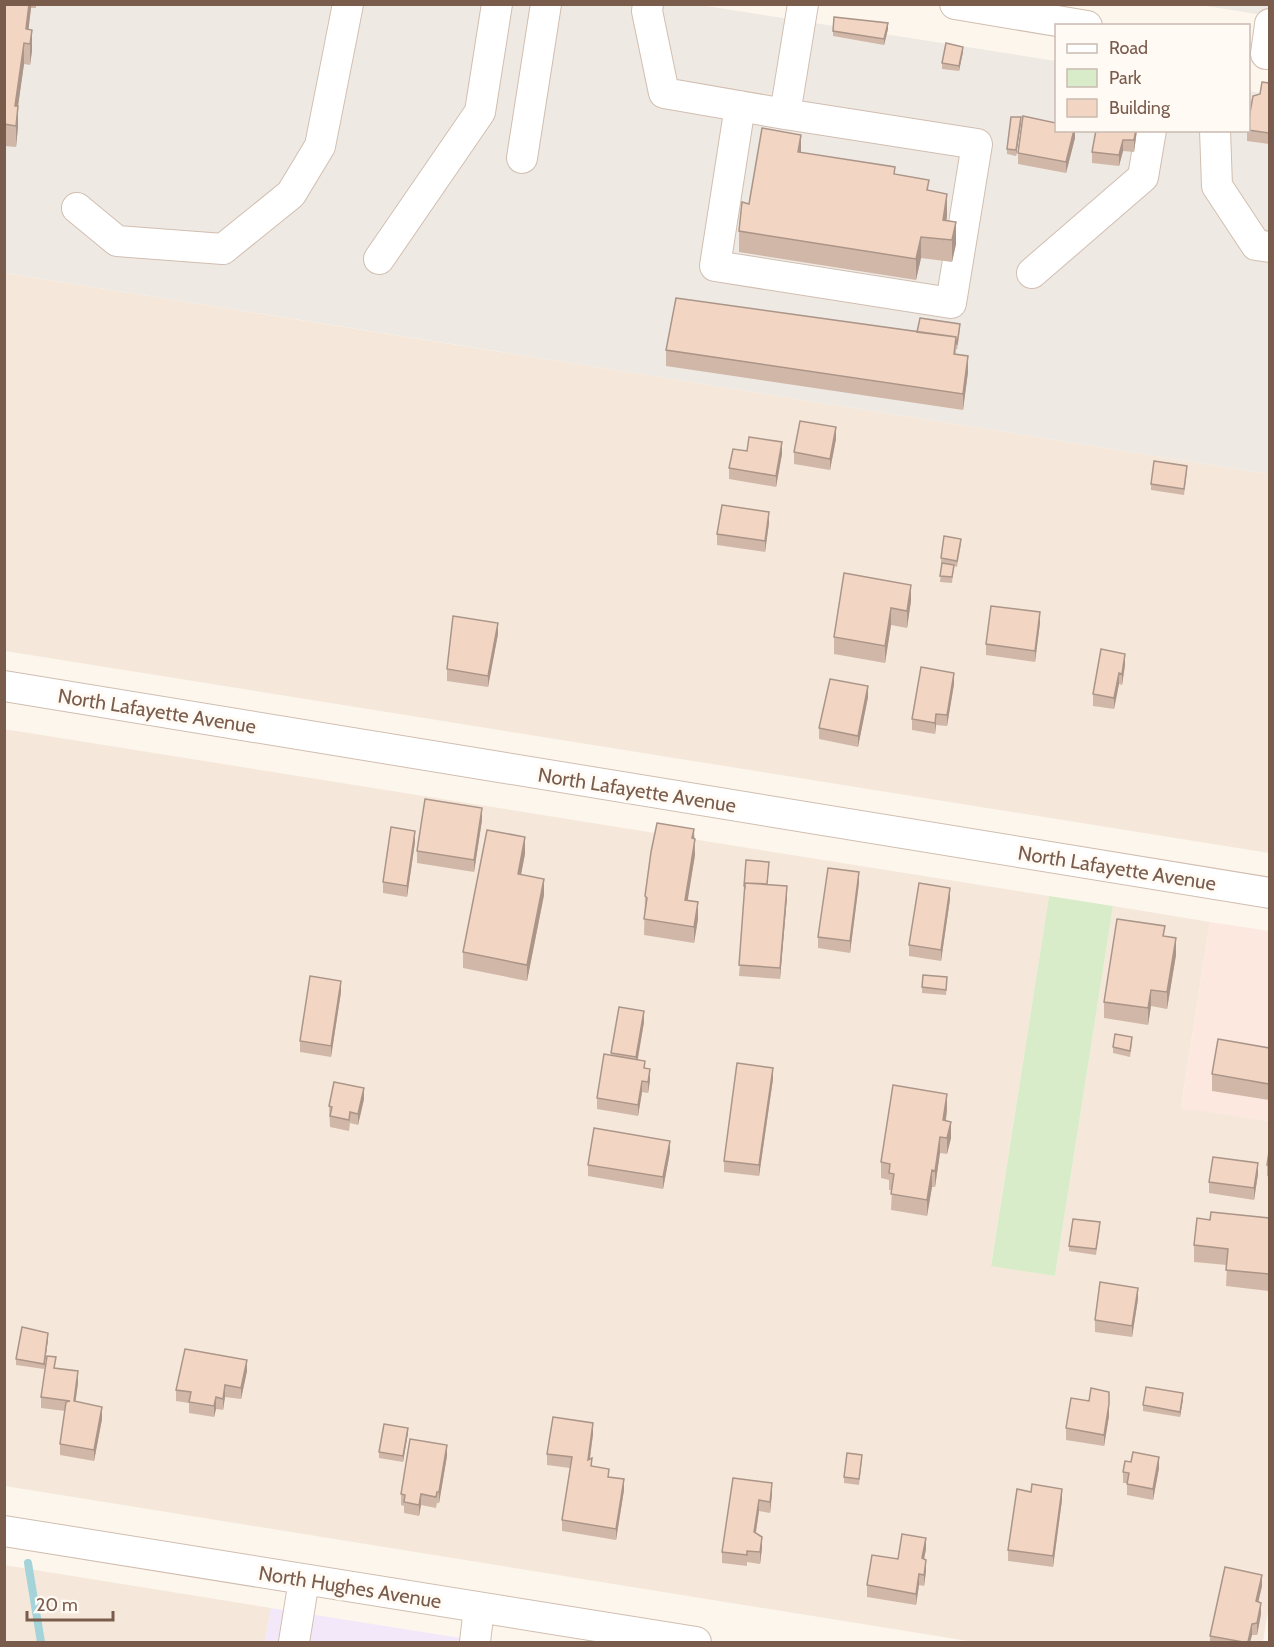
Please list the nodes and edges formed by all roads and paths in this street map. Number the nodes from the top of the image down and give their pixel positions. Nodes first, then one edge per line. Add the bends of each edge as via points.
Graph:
1 (348, 4) edge
2 (497, 4) edge
3 (546, 4) edge
4 (648, 4) edge
5 (802, 4) edge
6 (955, 4) edge
7 (1075, 24) edge
8 (1269, 24) edge
9 (1261, 53) edge
10 (740, 106) junction
11 (785, 114) junction
12 (1151, 132) edge
13 (1215, 132) edge
14 (522, 158) dead end
15 (78, 208) dead end
16 (1269, 247) edge
17 (379, 260) dead end
18 (1032, 273) dead end
19 (4, 686) edge
20 (1269, 893) edge
21 (4, 1532) edge
22 (304, 1580) junction
23 (479, 1608) junction
24 (294, 1642) edge
25 (475, 1642) edge
26 (696, 1642) edge

1 - 15 street via 320,146 291,194 223,249 117,241
2 - 17 street via 480,112
3 - 14 street
4 - 10 street via 664,93
5 - 11 street
6 - 7 street
8 - 9 street
10 - 11 street
10 - 11 street via 715,266 951,303 977,144
12 - 18 street via 1143,177
13 - 16 street via 1217,186 1256,245
19 - 20 street, North Lafayette Avenue
21 - 22 street, North Hughes Avenue
22 - 23 street, North Hughes Avenue
22 - 24 street
23 - 25 street
23 - 26 street, North Hughes Avenue

